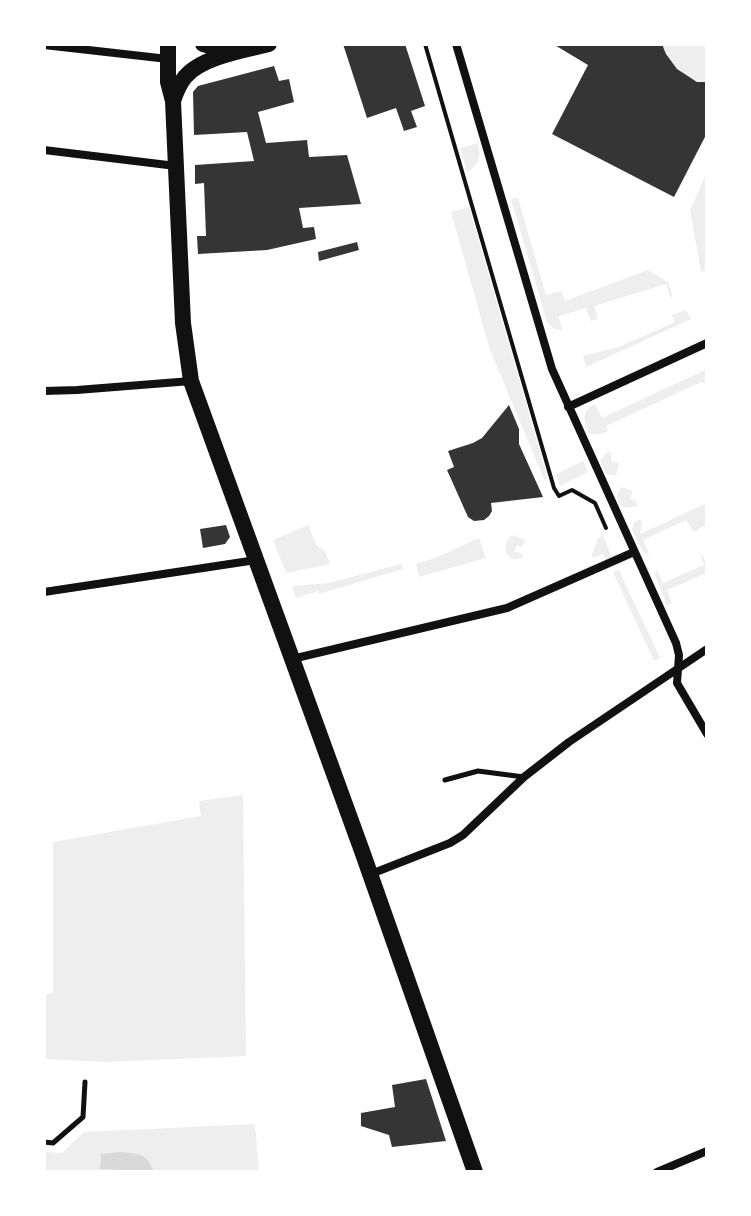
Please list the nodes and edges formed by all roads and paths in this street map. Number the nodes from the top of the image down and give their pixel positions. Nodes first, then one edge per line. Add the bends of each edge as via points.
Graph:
1 (203, 44) edge
2 (269, 44) edge
3 (425, 44) edge
4 (456, 44) edge
5 (44, 45) edge
6 (168, 51) edge
7 (234, 52) junction
8 (173, 101) junction
9 (44, 150) edge
10 (177, 166) junction
11 (707, 343) edge
12 (191, 381) junction
13 (44, 391) edge
14 (568, 407) junction
15 (634, 552) junction
16 (621, 558) junction
17 (257, 560) junction
18 (44, 592) edge
19 (707, 649) edge
20 (292, 659) junction
21 (678, 669) junction
22 (707, 734) edge
23 (524, 777) junction
24 (445, 780) dead end
25 (370, 875) junction
26 (85, 1082) dead end
27 (44, 1142) edge
28 (707, 1151) edge
29 (475, 1172) edge
30 (657, 1172) edge

1 - 7 main road
2 - 7 main road
3 - 16 path via 554,488 559,496 572,490 595,503
4 - 14 street via 552,369
5 - 6 street
6 - 8 main road
7 - 8 main road via 189,73
8 - 10 main road
9 - 10 street
10 - 12 main road via 183,323
11 - 14 street
12 - 13 street
12 - 17 main road
14 - 15 street
15 - 16 street
15 - 21 street via 676,643
16 - 20 street via 507,608
17 - 18 street
17 - 20 main road
19 - 21 street
20 - 25 main road
21 - 22 street via 677,683
21 - 23 street
23 - 24 lane via 478,771
23 - 25 street via 463,835
25 - 29 main road
26 - 27 lane via 83,1117 53,1143
28 - 30 street

